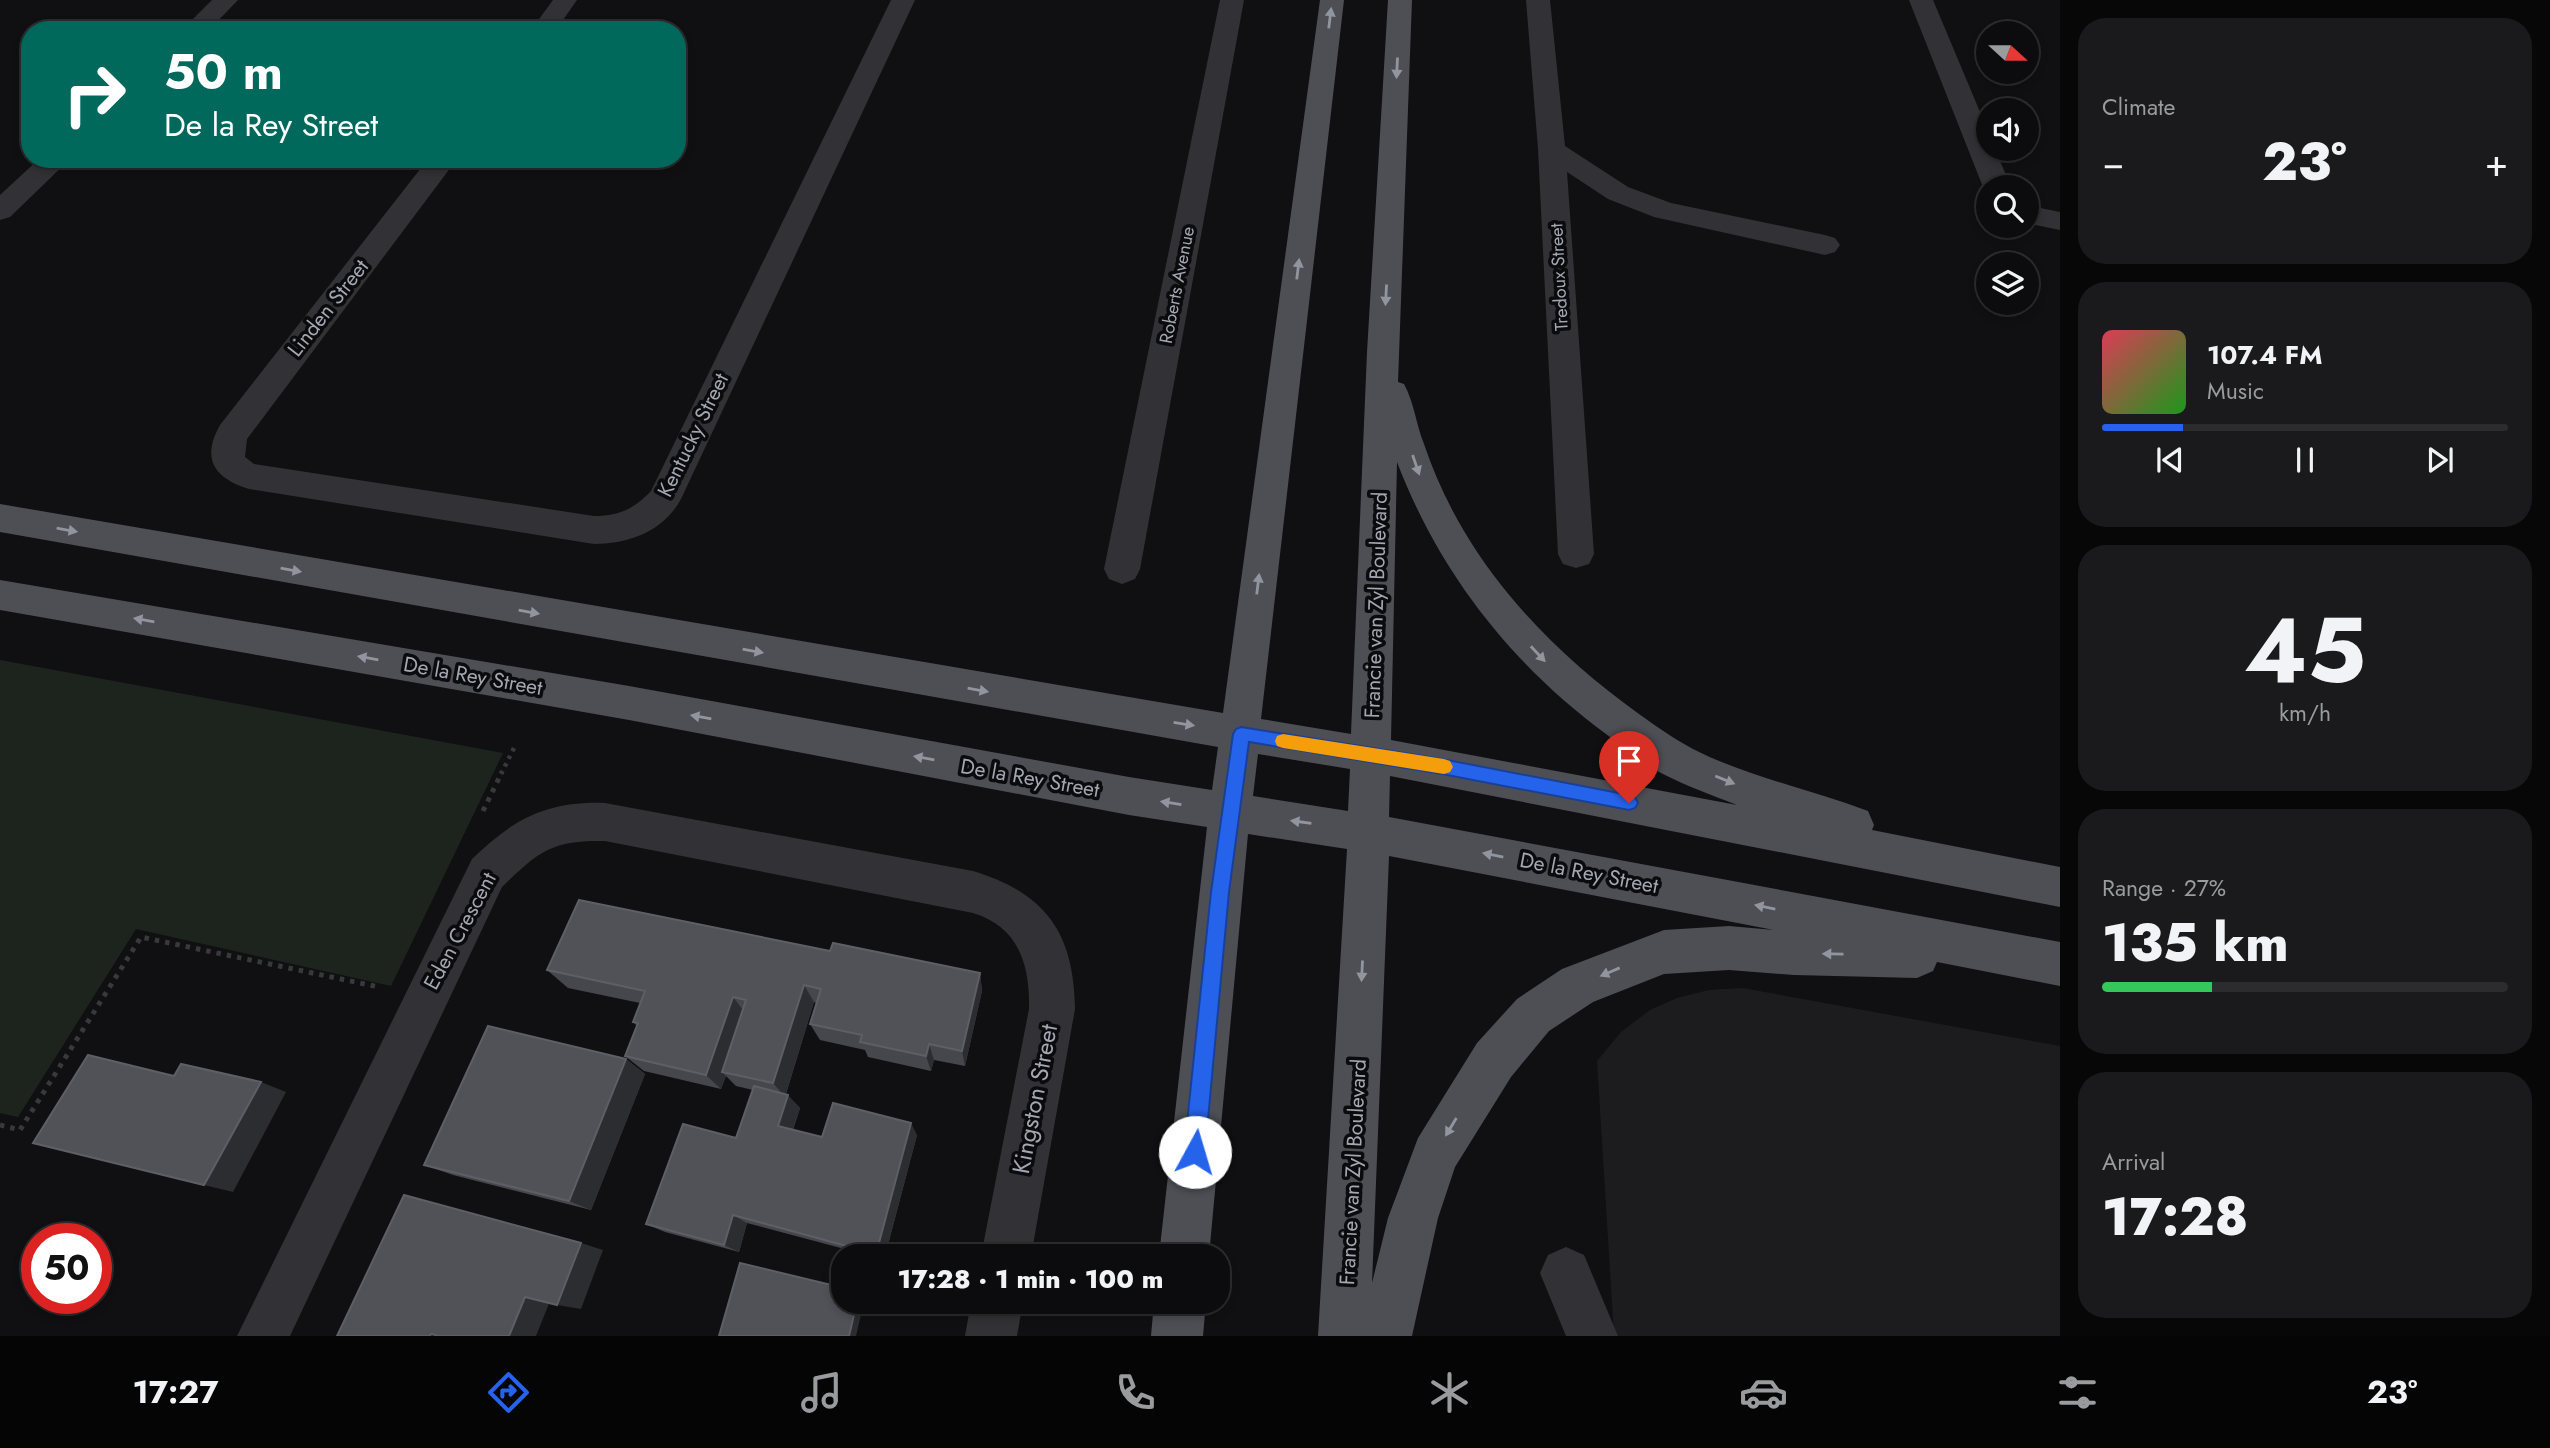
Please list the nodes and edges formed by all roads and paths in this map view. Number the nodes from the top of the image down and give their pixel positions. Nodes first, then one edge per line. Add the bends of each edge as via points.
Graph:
1 (226, 0) edge
2 (565, 0) edge
3 (903, 0) edge
4 (1233, 0) edge
5 (1332, 0) edge
6 (1400, 0) edge
7 (1538, 0) edge
8 (1921, 0) edge
9 (204, 21) edge
10 (550, 21) edge
11 (1552, 149) junction
12 (45, 168) edge
13 (436, 168) edge
14 (1992, 175) edge
15 (0, 211) edge
16 (2039, 216) edge
17 (2060, 220) edge
18 (1825, 245) dead end
19 (1383, 352) junction
20 (228, 462) joint
21 (0, 519) edge
22 (1576, 554) dead end
23 (1122, 569) dead end
24 (0, 594) edge
25 (1241, 734) junction
26 (1372, 756) junction
27 (1230, 812) junction
28 (1368, 832) junction
29 (2004, 875) junction
30 (2060, 887) edge
31 (1041, 942) joint
32 (2042, 961) edge
33 (381, 988) dead end
34 (0, 1125) edge
35 (1008, 1244) edge
36 (1185, 1244) edge
37 (1566, 1273) dead end
38 (995, 1314) edge
39 (1179, 1314) edge
40 (263, 1336) edge
41 (991, 1336) edge
42 (1177, 1336) edge
43 (1344, 1336) edge
44 (1386, 1336) edge
45 (1592, 1336) edge

1 - 9 street
2 - 10 street
3 - 20 street, Kentucky Street via 663,499 647,517 622,528 594,530 249,477
4 - 23 street, Roberts Avenue
25 -> 5 main road
6 -> 19 main road, Francie van Zyl Boulevard
7 - 11 street, Tredoux Street
8 - 14 street
11 - 18 street via 1618,193 1664,211
11 - 22 street, Tredoux Street
12 - 15 street
13 - 20 street, Linden Street via 232,434 227,444
16 - 17 street
19 - 26 main road, Francie van Zyl Boulevard
19 -> 29 main road via 1421,481 1461,560 1503,617 1556,674 1677,761 1765,796
21 -> 25 main road
27 -> 24 main road, De la Rey Street
25 - 26 main road
25 - 27 main road
26 - 28 main road, Francie van Zyl Boulevard
26 - 29 main road
28 -> 27 main road, De la Rey Street
27 - 36 main road
32 -> 28 main road, De la Rey Street
28 -> 43 main road, Francie van Zyl Boulevard
29 - 30 main road
31 - 35 street, Kingston Street via 1052,984 1052,1009
31 - 40 street, Eden Crescent via 1017,913 973,891 605,822 570,822 532,833 501,856 476,892
32 -> 44 main road via 1729,948 1664,952 1578,985 1533,1015 1494,1060 1434,1155 1413,1218
33 - 34 path via 141,937 20,1130
37 - 45 street
38 - 41 street
39 - 42 main road

